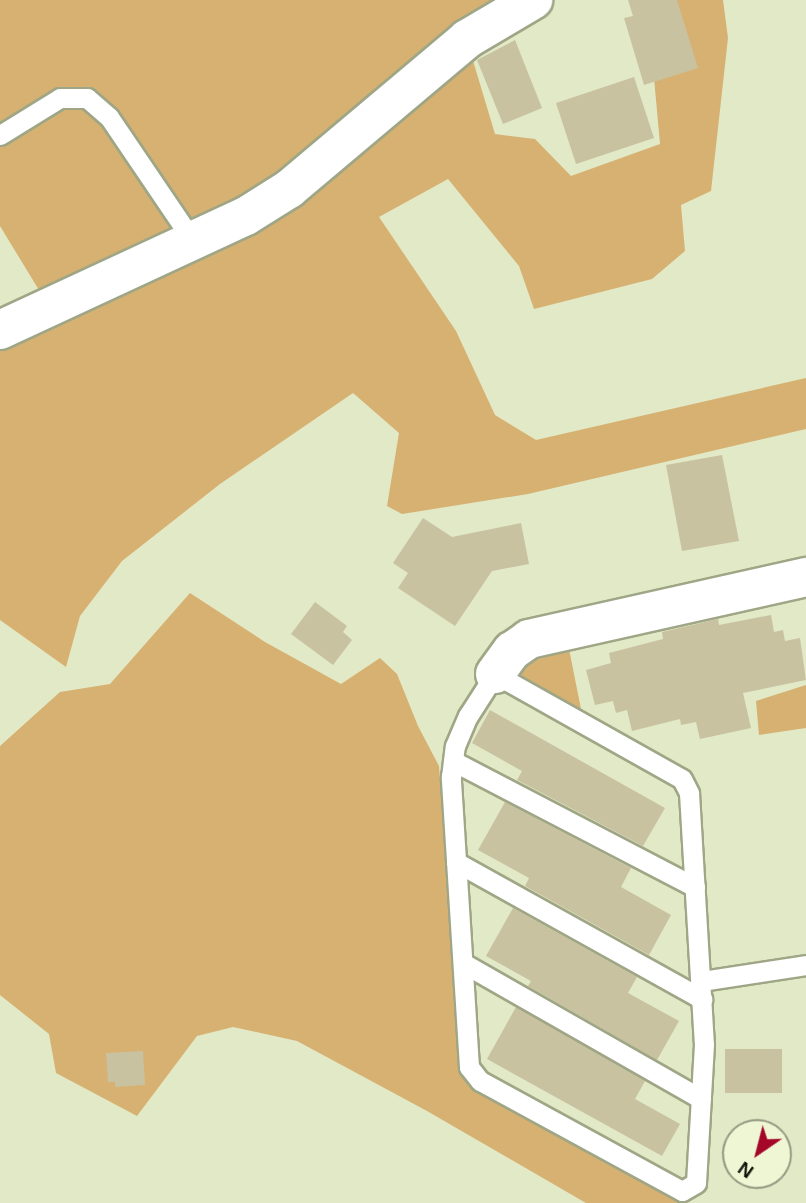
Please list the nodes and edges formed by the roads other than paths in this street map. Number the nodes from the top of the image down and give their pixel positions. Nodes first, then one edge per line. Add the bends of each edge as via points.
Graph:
1 (533, 0) edge
2 (0, 135) edge
3 (193, 242) junction
4 (0, 330) edge
5 (806, 577) edge
6 (495, 674) junction
7 (453, 761) junction
8 (456, 862) junction
9 (695, 887) junction
10 (463, 963) junction
11 (806, 965) edge
12 (702, 990) junction
13 (701, 1099) junction

1 - 3 street via 467,39 289,189
2 - 3 lane via 60,98 87,98 109,117
3 - 4 street
5 - 6 street via 529,639 512,651
6 - 7 lane via 468,716
6 - 9 lane via 682,779 689,793
7 - 8 lane
7 - 9 lane
8 - 10 lane
8 - 12 lane
9 - 12 lane
10 - 13 lane
10 - 13 lane via 469,1067 480,1081 682,1191 696,1183
11 - 12 lane
12 - 13 lane

